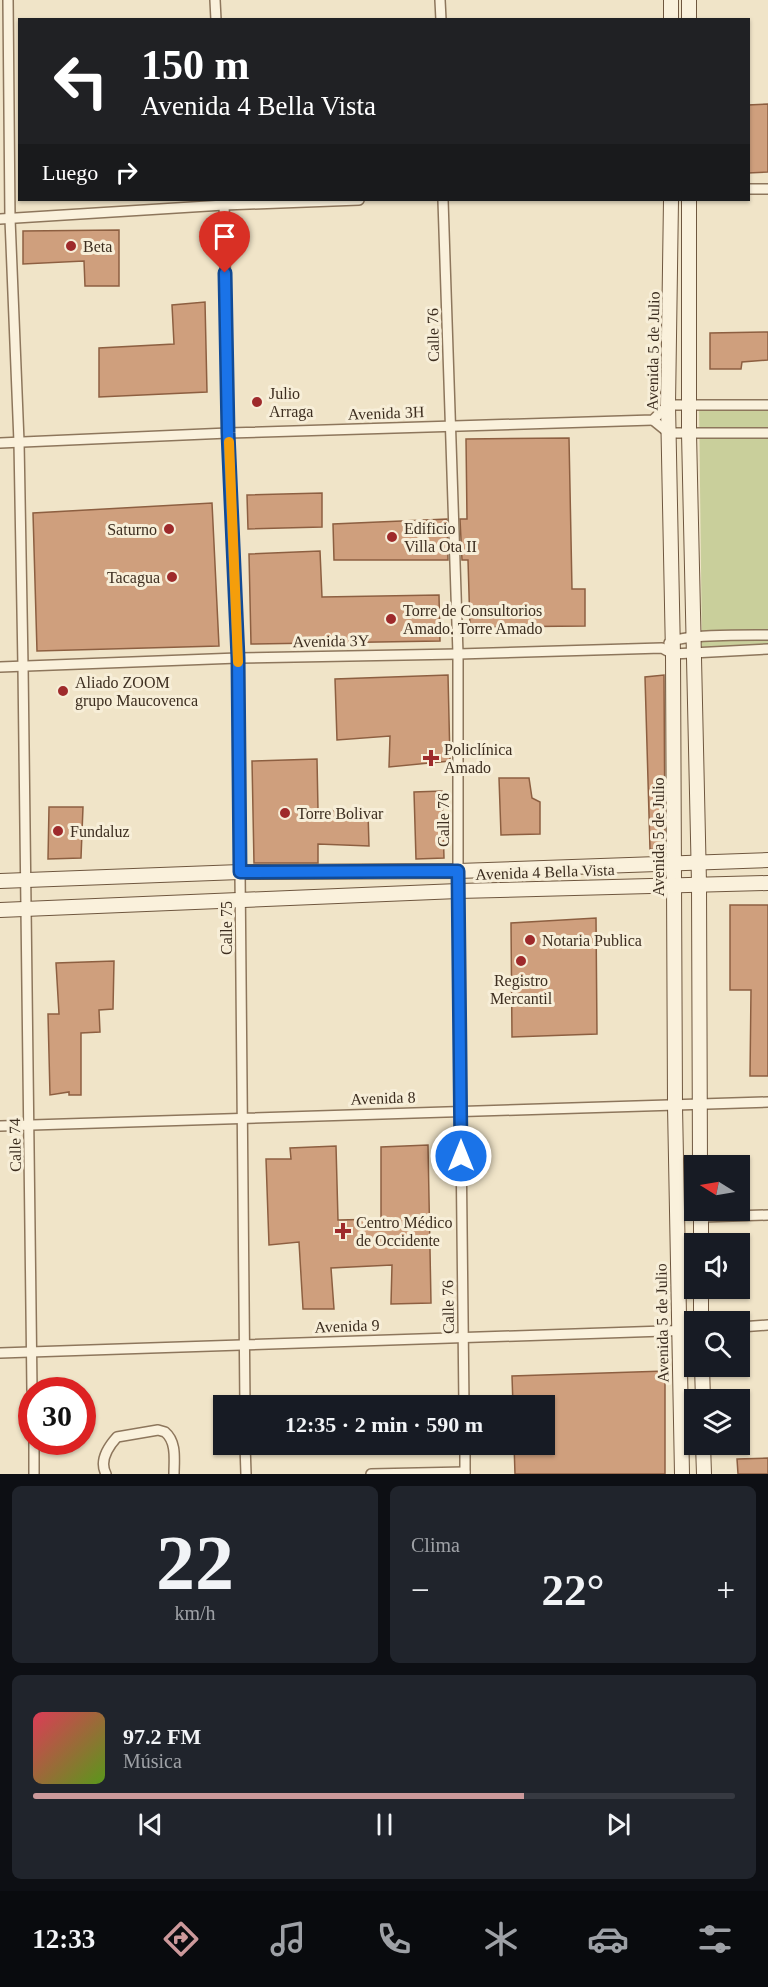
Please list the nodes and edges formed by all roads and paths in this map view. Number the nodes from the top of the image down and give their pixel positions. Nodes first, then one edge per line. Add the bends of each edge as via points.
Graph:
1 (8, 0) edge
2 (215, 0) edge
3 (440, 0) edge
4 (671, 0) edge
5 (689, 0) edge
6 (216, 18) edge
7 (441, 18) edge
8 (671, 18) edge
9 (689, 18) edge
10 (750, 189) edge
11 (768, 189) edge
12 (292, 201) edge
13 (444, 201) edge
14 (671, 201) edge
15 (689, 201) edge
16 (224, 202) edge
17 (5, 219) edge
18 (668, 405) junction
19 (689, 405) junction
20 (768, 405) edge
21 (653, 420) junction
22 (450, 425) junction
23 (228, 433) junction
24 (669, 433) junction
25 (689, 433) junction
26 (768, 433) edge
27 (19, 441) junction
28 (0, 443) edge
29 (768, 634) edge
30 (692, 638) junction
31 (669, 647) junction
32 (768, 649) edge
33 (458, 654) junction
34 (693, 654) junction
35 (238, 658) junction
36 (23, 666) junction
37 (0, 667) edge
38 (768, 860) edge
39 (698, 862) junction
40 (674, 863) junction
41 (458, 871) junction
42 (240, 872) junction
43 (26, 880) junction
44 (0, 881) edge
45 (699, 883) junction
46 (768, 883) edge
47 (675, 885) junction
48 (458, 891) junction
49 (241, 901) junction
50 (26, 909) junction
51 (0, 910) edge
52 (768, 1102) edge
53 (675, 1106) junction
54 (700, 1106) junction
55 (461, 1110) junction
56 (241, 1119) junction
57 (0, 1126) edge
58 (30, 1126) junction
59 (700, 1155) edge
60 (750, 1215) edge
61 (768, 1215) edge
62 (768, 1325) edge
63 (750, 1326) edge
64 (679, 1330) junction
65 (684, 1330) edge
66 (464, 1338) junction
67 (244, 1344) junction
68 (32, 1352) junction
69 (0, 1353) edge
70 (32, 1377) edge
71 (245, 1395) edge
72 (464, 1395) edge
73 (34, 1455) edge
74 (245, 1455) edge
75 (465, 1455) edge
76 (704, 1455) edge
77 (465, 1473) edge
78 (34, 1474) edge
79 (106, 1474) edge
80 (174, 1474) edge
81 (246, 1474) edge
82 (371, 1474) edge
83 (682, 1474) edge
84 (704, 1474) edge

1 - 17 street, Calle 74
2 - 6 street
3 - 7 street
4 - 8 main road
5 - 9 main road
10 - 11 street
12 - 16 street
13 - 22 street, Calle 76
14 - 18 main road, Avenida 5 de Julio
15 - 19 main road
16 - 17 street
16 - 23 street, Calle 75
17 - 27 street, Calle 74
18 - 19 street
18 - 21 street
18 - 24 main road, Avenida 5 de Julio
19 - 20 street
19 - 25 main road
21 - 22 street, Avenida 3H
21 - 24 street
22 - 23 street, Avenida 3H
22 - 33 street, Calle 76
23 - 27 street, Avenida 3H
23 - 35 street, Calle 75
24 - 25 street
24 - 31 main road, Avenida 5 de Julio
25 - 26 street
25 - 30 main road
27 - 28 street, Avenida 3H
27 - 36 street, Calle 74
29 - 30 street, Avenida 3Y
30 - 31 street, Avenida 3Y
30 - 34 main road
31 - 33 street, Avenida 3Y
31 - 34 street, Avenida 3Y
31 - 40 main road, Avenida 5 de Julio
32 - 34 street, Avenida 3Y
33 - 35 street, Avenida 3Y
33 - 41 street, Calle 76
34 - 39 main road
35 - 36 street, Avenida 3Y
35 - 42 street, Calle 75
36 - 37 street, Avenida 3Y
36 - 43 street, Calle 74
38 - 39 main road, Avenida 4 Bella Vista
39 - 40 main road, Avenida 4 Bella Vista
39 - 45 main road
40 - 41 main road, Avenida 4 Bella Vista
40 - 47 main road, Avenida 5 de Julio
41 - 42 main road, Avenida 4 Bella Vista
41 - 48 street, Calle 76
42 - 43 main road, Avenida 4 Bella Vista
42 - 49 street, Calle 75
43 - 44 main road, Avenida 4 Bella Vista
43 - 50 street, Calle 74
45 - 46 main road, Avenida 4 Bella Vista
45 - 47 main road, Avenida 4 Bella Vista
45 - 54 main road
47 - 48 main road, Avenida 4 Bella Vista
47 - 53 main road, Avenida 5 de Julio
48 - 49 main road, Avenida 4 Bella Vista
48 - 55 street, Calle 76
49 - 50 main road, Avenida 4 Bella Vista
49 - 56 street, Calle 75
50 - 51 main road, Avenida 4 Bella Vista
50 - 58 street, Calle 74
52 - 54 street, Avenida 8
53 - 54 street, Avenida 8
53 - 55 street, Avenida 8
53 - 64 main road, Avenida 5 de Julio
54 - 59 main road
55 - 56 street, Avenida 8
55 - 66 street, Calle 76
56 - 58 street, Avenida 8
56 - 67 street, Calle 75
57 - 58 street, Avenida 8
58 - 68 street, Calle 74
60 - 61 street
62 - 63 street
64 - 65 street, Avenida 9
64 - 66 street, Avenida 9
64 - 83 main road, Avenida 5 de Julio
66 - 67 street, Avenida 9
66 - 72 street, Calle 76
67 - 68 street, Avenida 9
67 - 71 street, Calle 75
68 - 69 street, Avenida 9
68 - 70 street, Calle 74
73 - 78 street
74 - 81 street
75 - 77 street
76 - 84 main road
77 - 82 street
79 - 80 street via 104,1456 117,1437 158,1430 172,1441

